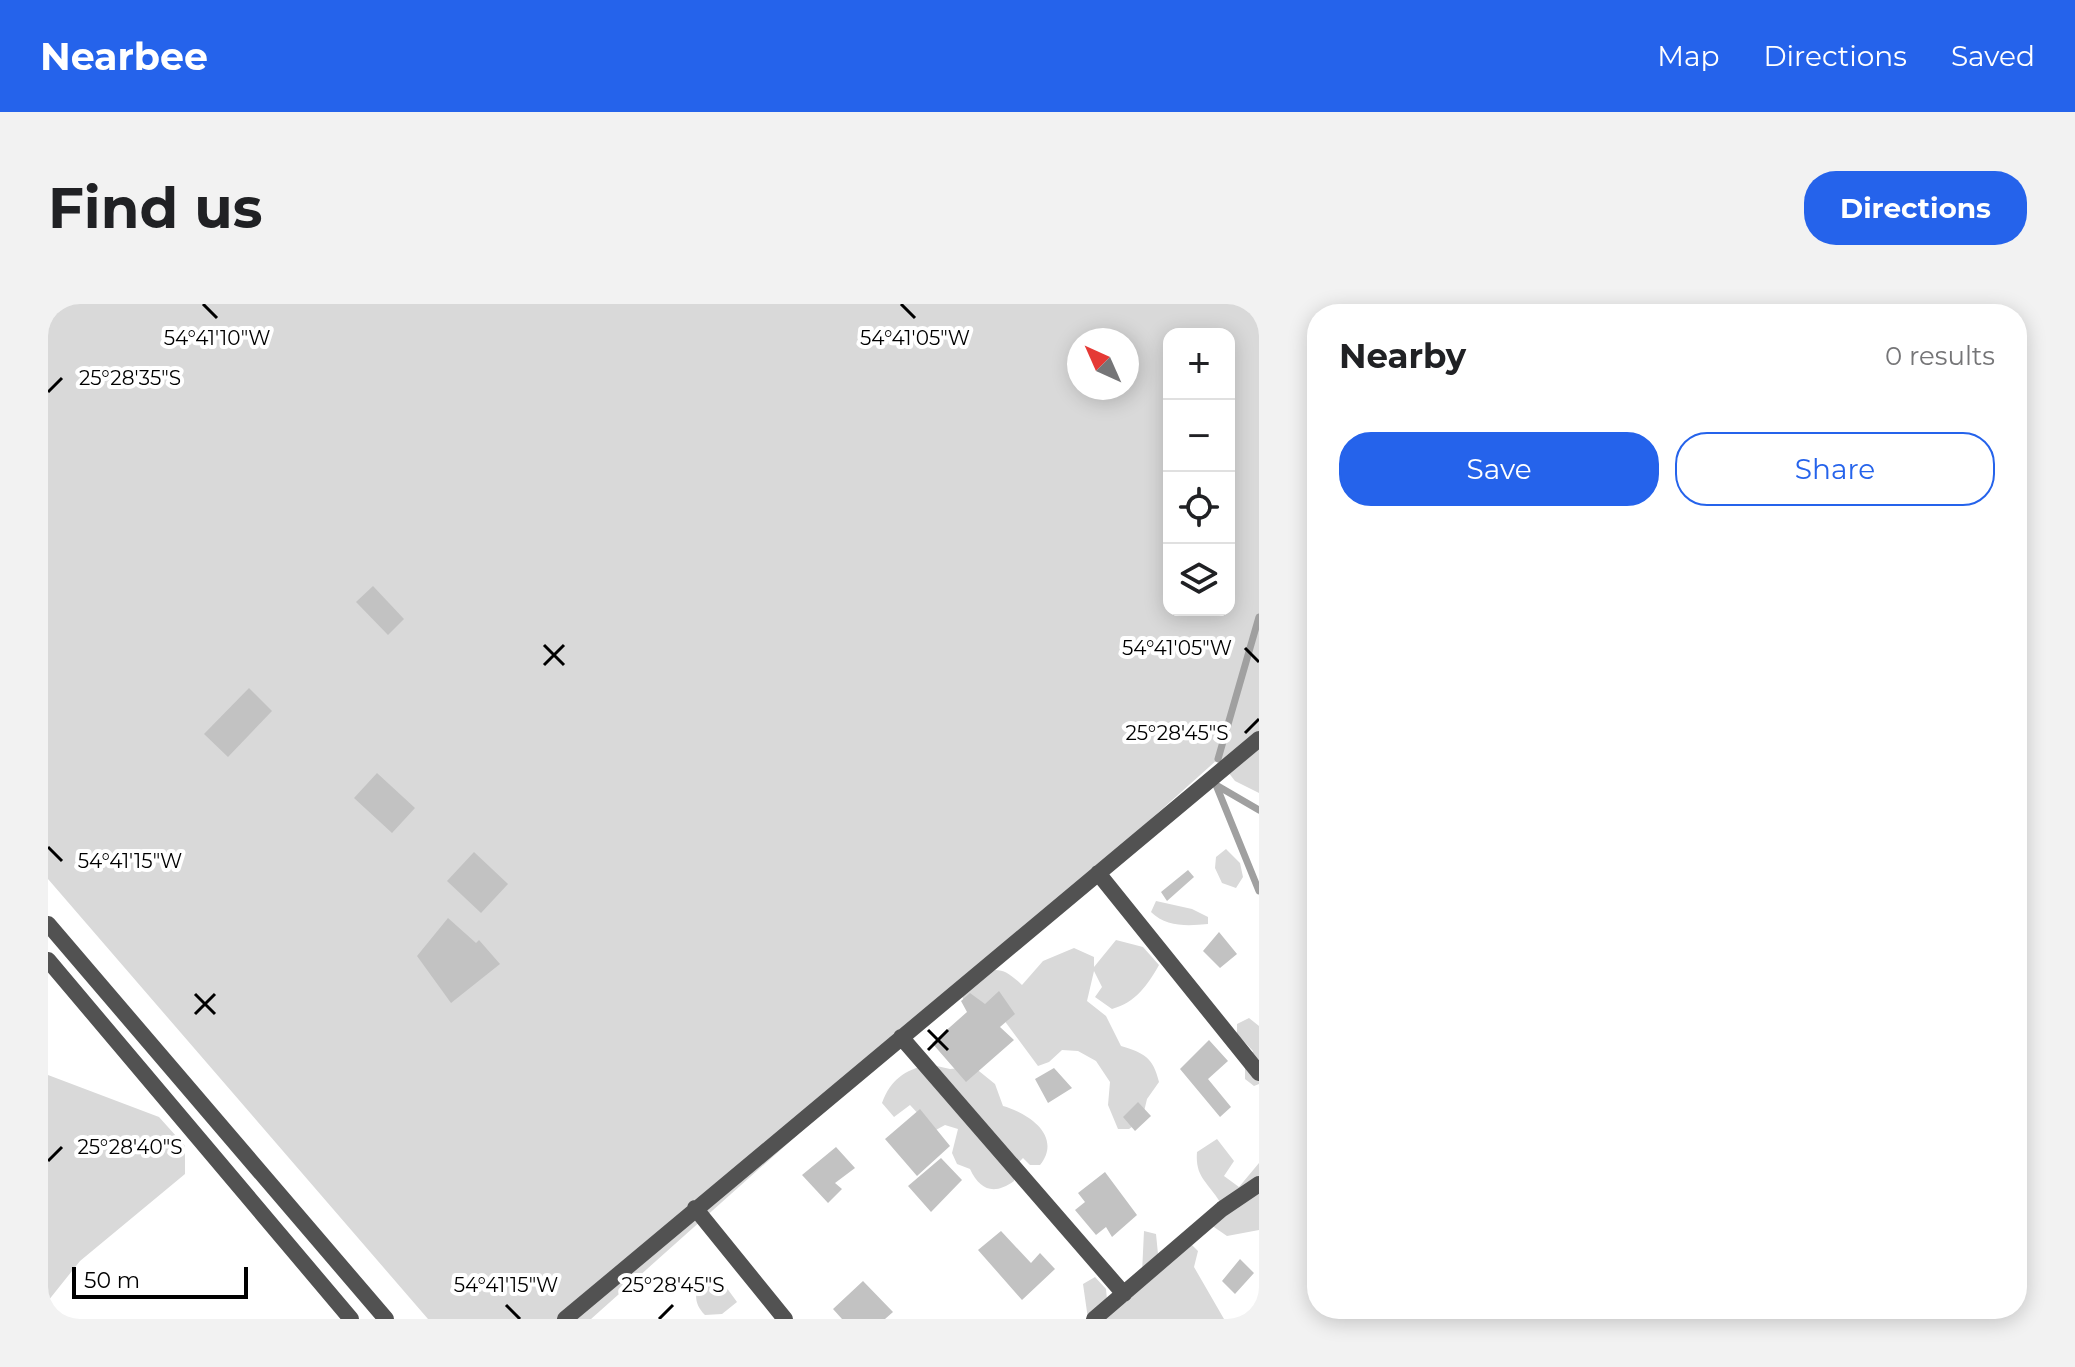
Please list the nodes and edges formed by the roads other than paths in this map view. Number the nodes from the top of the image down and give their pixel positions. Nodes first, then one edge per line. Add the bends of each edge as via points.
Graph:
1 (1259, 739) edge
2 (1098, 873) junction
3 (48, 924) edge
4 (48, 960) edge
5 (901, 1037) junction
6 (1259, 1073) edge
7 (1259, 1184) edge
8 (695, 1208) junction
9 (1124, 1294) junction
10 (351, 1319) edge
11 (386, 1319) edge
12 (565, 1319) edge
13 (785, 1319) edge
14 (1094, 1319) edge

1 - 2 street
2 - 5 street
2 - 6 street
3 - 11 street
4 - 10 street
5 - 8 street
5 - 9 street
7 - 9 street
8 - 12 street
8 - 13 street
9 - 14 street

